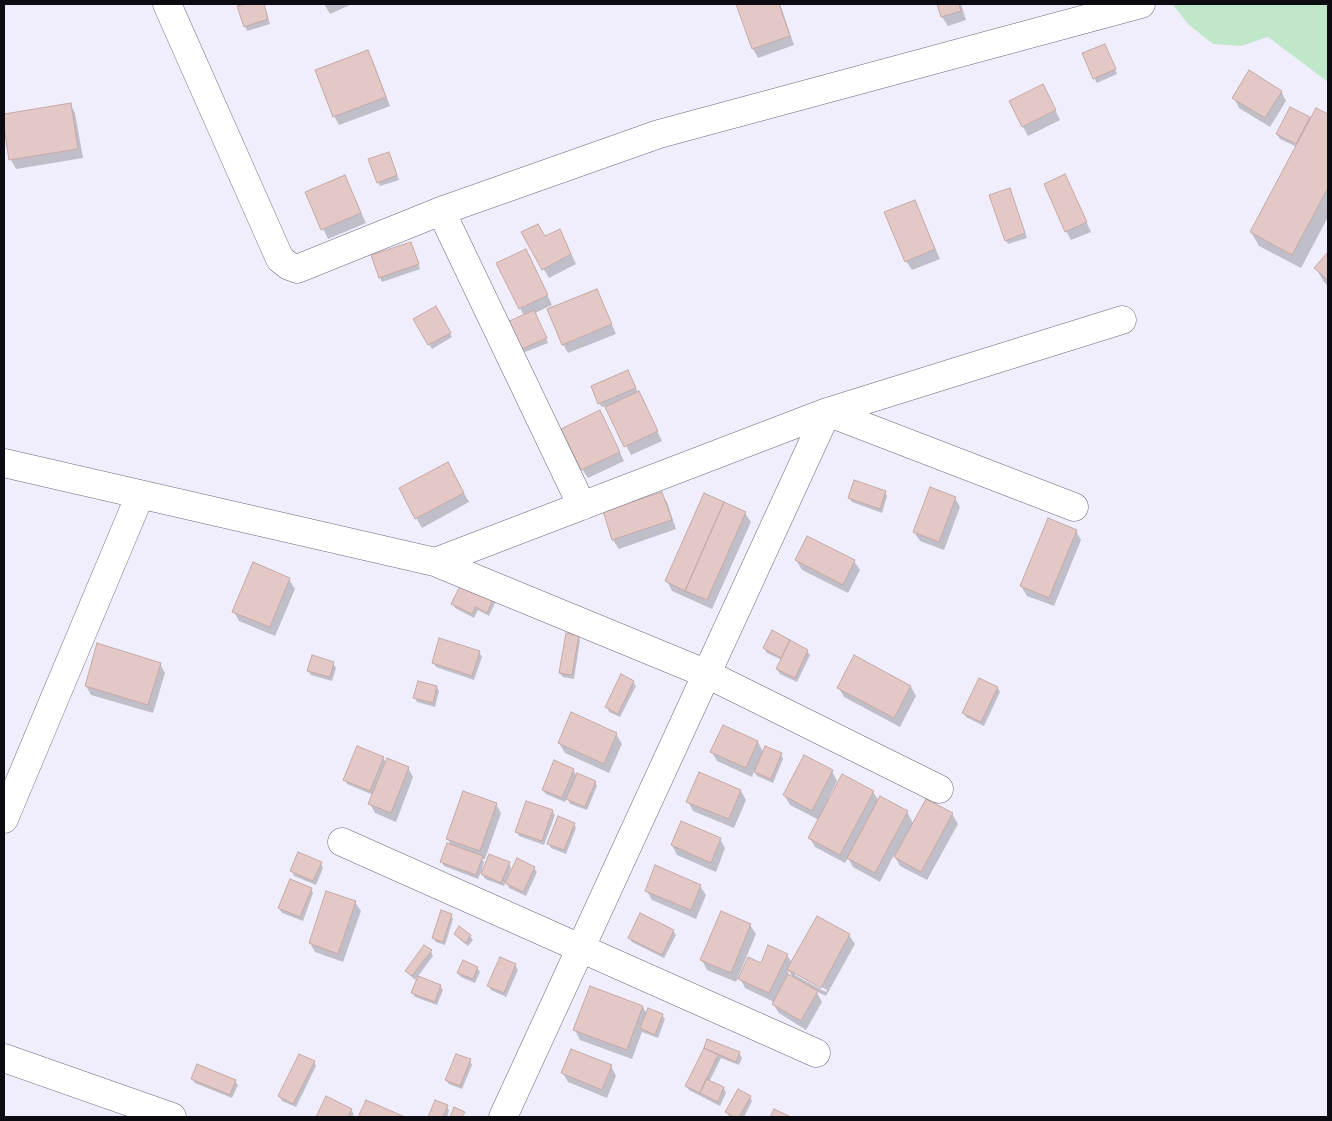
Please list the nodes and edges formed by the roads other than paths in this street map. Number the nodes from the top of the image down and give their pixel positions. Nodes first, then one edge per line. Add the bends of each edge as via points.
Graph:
1 (167, 4) edge
2 (1141, 4) edge
3 (441, 211) junction
4 (1122, 320) dead end
5 (828, 412) junction
6 (4, 463) edge
7 (140, 495) junction
8 (582, 506) junction
9 (1074, 507) dead end
10 (435, 562) junction
11 (707, 674) junction
12 (940, 789) dead end
13 (4, 819) edge
14 (342, 842) dead end
15 (581, 948) junction
16 (816, 1053) dead end
17 (4, 1058) edge
18 (172, 1117) edge
19 (503, 1117) edge

1 - 3 street via 280,259 289,266 297,269
2 - 3 street via 659,134
3 - 8 street
4 - 5 street
5 - 8 street
5 - 9 street
5 - 11 street
6 - 7 street
7 - 10 street
7 - 13 street
8 - 10 street
10 - 11 street
11 - 12 street
11 - 15 street
14 - 15 street
15 - 16 street
15 - 19 street
17 - 18 street

